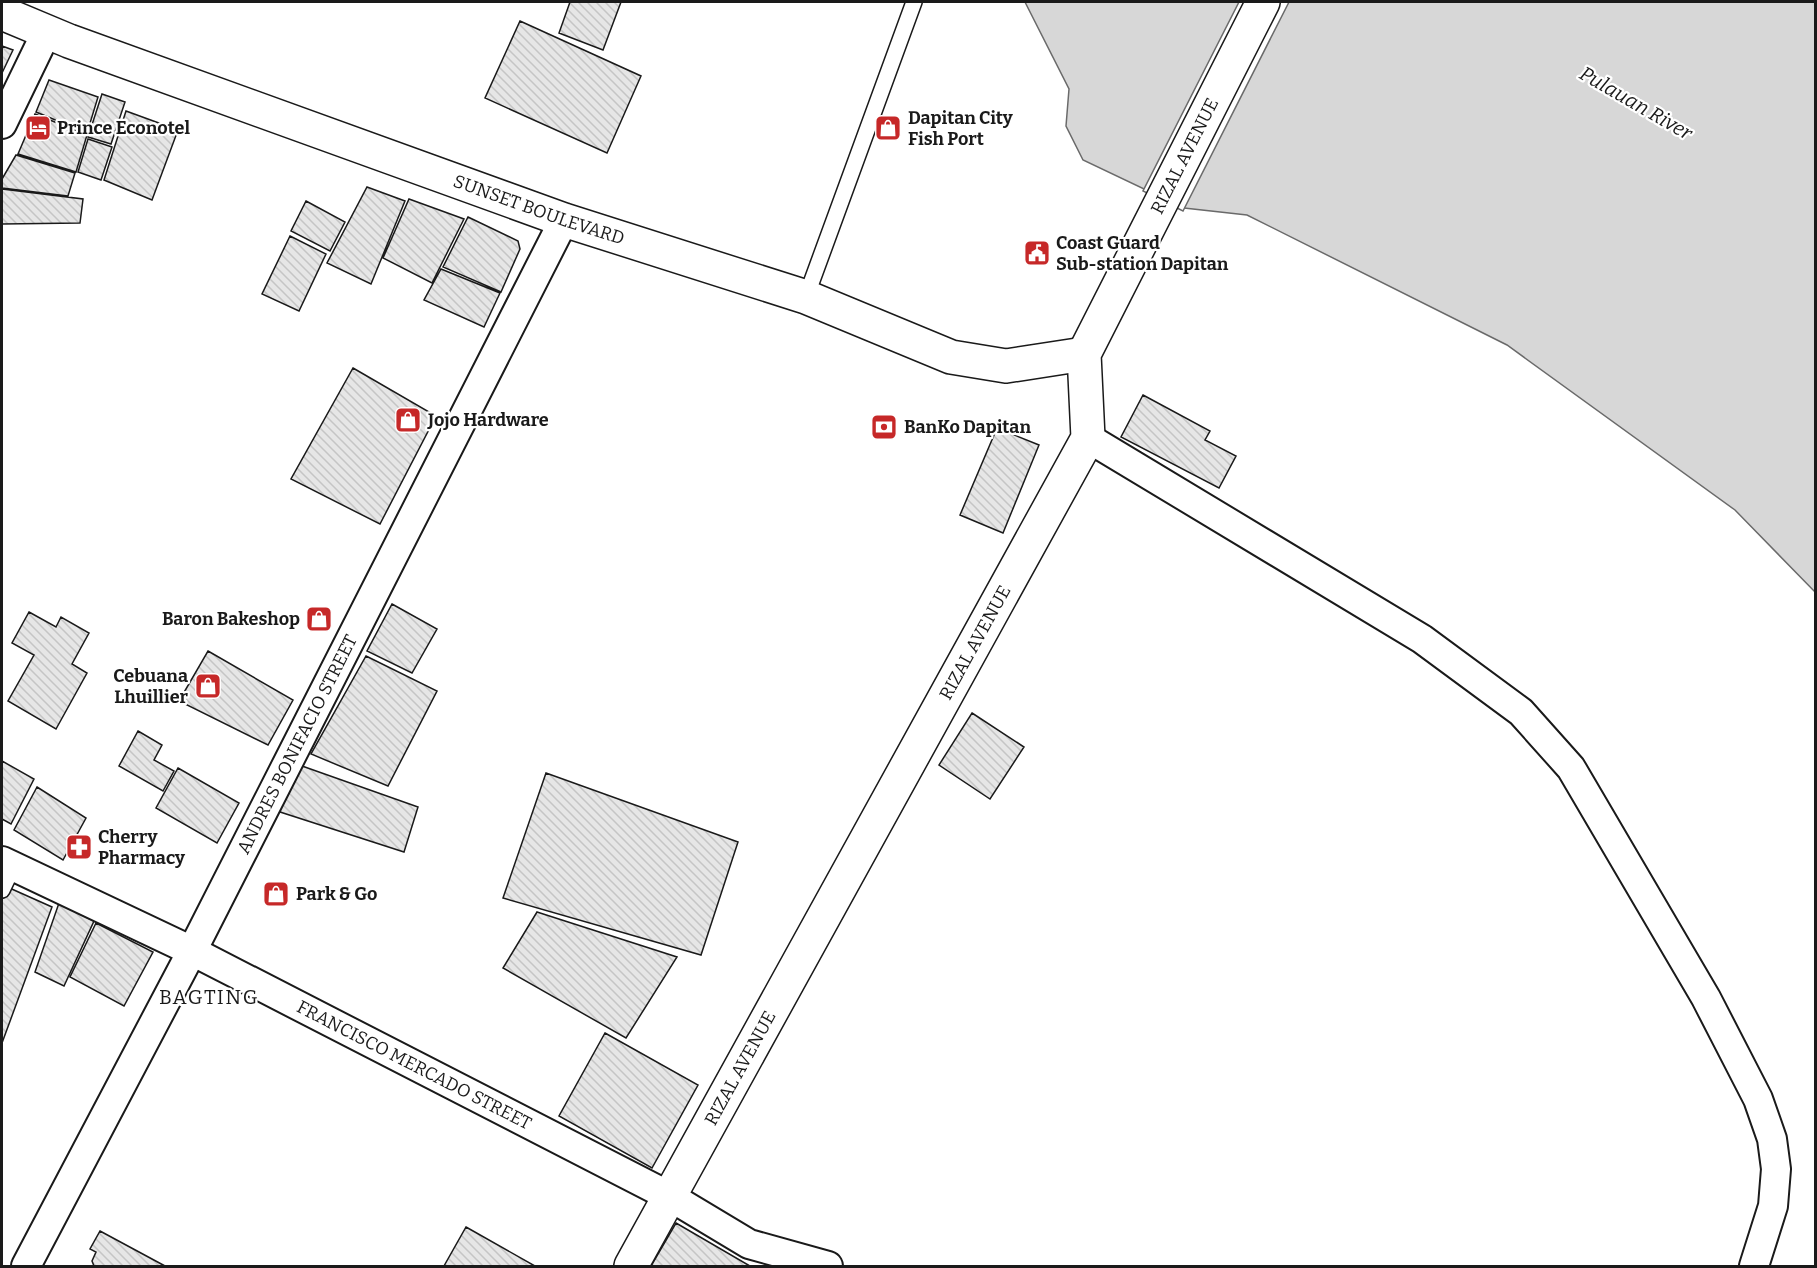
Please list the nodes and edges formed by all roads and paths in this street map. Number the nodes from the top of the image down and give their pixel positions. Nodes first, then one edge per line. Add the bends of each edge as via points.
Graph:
1 (914, 2) edge
2 (1263, 2) edge
3 (2, 13) edge
4 (46, 32) junction
5 (2, 124) edge
6 (564, 220) junction
7 (806, 297) junction
8 (1084, 354) junction
9 (1088, 438) junction
10 (5, 873) edge
11 (192, 951) junction
12 (669, 1196) junction
13 (26, 1266) edge
14 (631, 1266) edge
15 (828, 1266) edge
16 (1754, 1266) edge

1 - 7 lane
2 - 8 main road, RIZAL AVENUE
3 - 4 main road, SUNSET BOULEVARD
4 - 5 street
4 - 6 main road, SUNSET BOULEVARD
6 - 7 main road, SUNSET BOULEVARD
6 - 11 street, ANDRES BONIFACIO STREET
7 - 8 main road, SUNSET BOULEVARD via 951,357 1006,366
8 - 9 main road
9 - 12 main road, RIZAL AVENUE
9 - 16 street via 1422,639 1521,712 1571,768 1706,998 1758,1099 1772,1139 1776,1169 1773,1206
10 - 11 street, FRANCISCO MERCADO STREET
11 - 12 street, FRANCISCO MERCADO STREET
11 - 13 street, ANDRES BONIFACIO STREET
12 - 14 main road, RIZAL AVENUE
12 - 15 street, FRANCISCO MERCADO STREET via 749,1244

